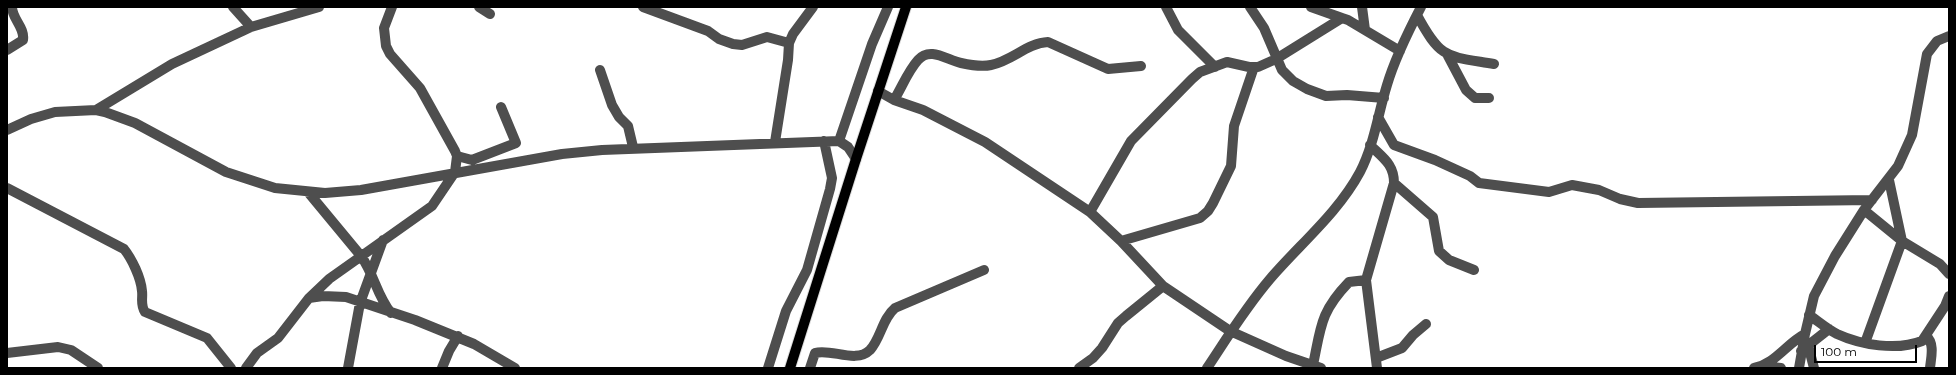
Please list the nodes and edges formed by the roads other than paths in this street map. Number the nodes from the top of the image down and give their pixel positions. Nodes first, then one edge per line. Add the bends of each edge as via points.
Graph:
1 (12, 7) edge
2 (233, 7) edge
3 (319, 7) edge
4 (392, 7) edge
5 (479, 7) edge
6 (643, 7) edge
7 (813, 7) edge
8 (888, 7) edge
9 (906, 7) edge
10 (1166, 7) edge
11 (1250, 7) edge
12 (1311, 7) edge
13 (1362, 7) edge
14 (1419, 11) edge
15 (490, 14) dead end
16 (1342, 18) junction
17 (251, 27) junction
18 (1365, 30) junction
19 (1949, 36) edge
20 (789, 43) junction
21 (7, 50) edge
22 (1400, 51) junction
23 (1448, 56) junction
24 (1276, 59) junction
25 (1494, 64) dead end
26 (1140, 66) dead end
27 (1215, 67) junction
28 (1254, 67) junction
29 (600, 70) dead end
30 (878, 91) junction
31 (1384, 98) junction
32 (1489, 98) dead end
33 (894, 100) junction
34 (501, 107) dead end
35 (96, 110) junction
36 (1378, 117) junction
37 (7, 130) edge
38 (824, 141) junction
39 (839, 141) junction
40 (775, 142) junction
41 (1370, 145) junction
42 (633, 147) junction
43 (457, 156) junction
44 (856, 158) junction
45 (454, 172) junction
46 (1889, 180) junction
47 (1394, 183) junction
48 (7, 188) edge
49 (308, 192) junction
50 (1872, 200) junction
51 (1864, 210) junction
52 (1090, 212) junction
53 (383, 240) junction
54 (1121, 240) junction
55 (1902, 241) junction
56 (361, 256) junction
57 (984, 270) dead end
58 (1474, 270) dead end
59 (370, 272) junction
60 (1949, 274) edge
61 (1366, 280) junction
62 (1163, 286) junction
63 (1949, 296) edge
64 (308, 298) junction
65 (360, 303) junction
66 (391, 313) junction
67 (1809, 315) junction
68 (1426, 324) dead end
69 (1829, 329) junction
70 (1230, 331) junction
71 (1805, 334) junction
72 (458, 336) junction
73 (1926, 336) junction
74 (1865, 343) junction
75 (1805, 348) junction
76 (7, 353) edge
77 (1377, 363) edge
78 (1317, 367) edge
79 (1759, 367) edge
80 (98, 368) edge
81 (231, 368) edge
82 (246, 368) edge
83 (348, 368) edge
84 (442, 368) edge
85 (515, 368) edge
86 (768, 368) edge
87 (790, 368) edge
88 (810, 368) edge
89 (1079, 368) edge
90 (1207, 368) edge
91 (1781, 368) edge
92 (1799, 368) edge
93 (1814, 368) edge
94 (1930, 368) edge

1 - 21 street via 24,34 23,40
2 - 17 street
3 - 17 street
4 - 43 street via 384,28 386,46 420,88
5 - 15 street
6 - 20 street via 708,31 719,39 733,44 742,45 767,38
7 - 20 street
8 - 39 street via 870,49
9 - 30 main road
10 - 27 street via 1178,30
11 - 24 street via 1264,28
12 - 16 street
13 - 18 street
14 - 22 street
14 - 23 street via 1431,41
16 - 18 street
16 - 24 street
17 - 35 street via 172,64
18 - 22 street
19 - 46 street via 1937,41 1927,54 1912,135
20 - 40 street
22 - 31 street
23 - 25 street
23 - 32 street via 1466,90 1475,98
24 - 28 street
24 - 31 street via 1293,81 1326,96
26 - 33 street via 1108,69 1048,42 1039,42 991,65 982,66 928,54 918,59
27 - 28 street via 1232,62
27 - 52 street via 1196,75 1131,142
28 - 54 street via 1234,126 1231,166 1208,211 1200,218
29 - 42 street via 612,105 628,126
30 - 33 street
30 - 44 main road
31 - 36 street
33 - 52 street via 923,110 984,142
34 - 43 street via 516,143 472,160
35 - 37 street via 47,114
35 - 49 street via 136,122 226,172 265,185
36 - 41 street
36 - 50 street via 1394,146 1435,160 1470,176 1479,183 1496,186 1549,192 1572,185 1599,190 1638,203
38 - 39 street
38 - 40 street
38 - 86 street via 832,178 830,189 806,270 786,311
39 - 44 street via 848,147
40 - 42 street
41 - 47 street via 1391,166
41 - 70 street via 1360,171 1347,192 1270,279
42 - 45 street via 562,154
43 - 45 street
44 - 87 main road
45 - 49 street via 361,190
45 - 53 street via 432,206
46 - 50 street
46 - 55 street
47 - 58 street via 1433,217 1439,251 1449,260
47 - 61 street
48 - 81 street via 124,249 140,283 142,304 146,312 207,338
49 - 56 street
50 - 51 street
51 - 55 street
51 - 67 street via 1835,256 1818,289
52 - 54 street
53 - 56 street
53 - 59 street
54 - 62 street
55 - 60 street via 1940,264
55 - 74 street
56 - 59 street
56 - 64 street
57 - 88 street via 895,308 888,314 867,352 860,355 815,353
59 - 65 street
59 - 66 street via 380,297
61 - 77 street
61 - 78 street via 1349,282 1328,308 1323,319
62 - 70 street
62 - 89 street via 1118,323 1102,348
63 - 73 street
64 - 65 street via 346,297
64 - 82 street via 278,338 257,353
65 - 66 street
65 - 83 street
66 - 72 street
67 - 69 street
67 - 71 street
68 - 77 street via 1402,348
69 - 74 street
69 - 75 street
70 - 78 street
70 - 90 street
71 - 75 street
71 - 79 street via 1792,340 1776,357
72 - 84 street via 448,351
72 - 85 street
73 - 74 street via 1922,341 1900,346
73 - 94 street via 1932,344
75 - 92 street
75 - 93 street
76 - 80 street via 58,347 71,350
79 - 91 street

